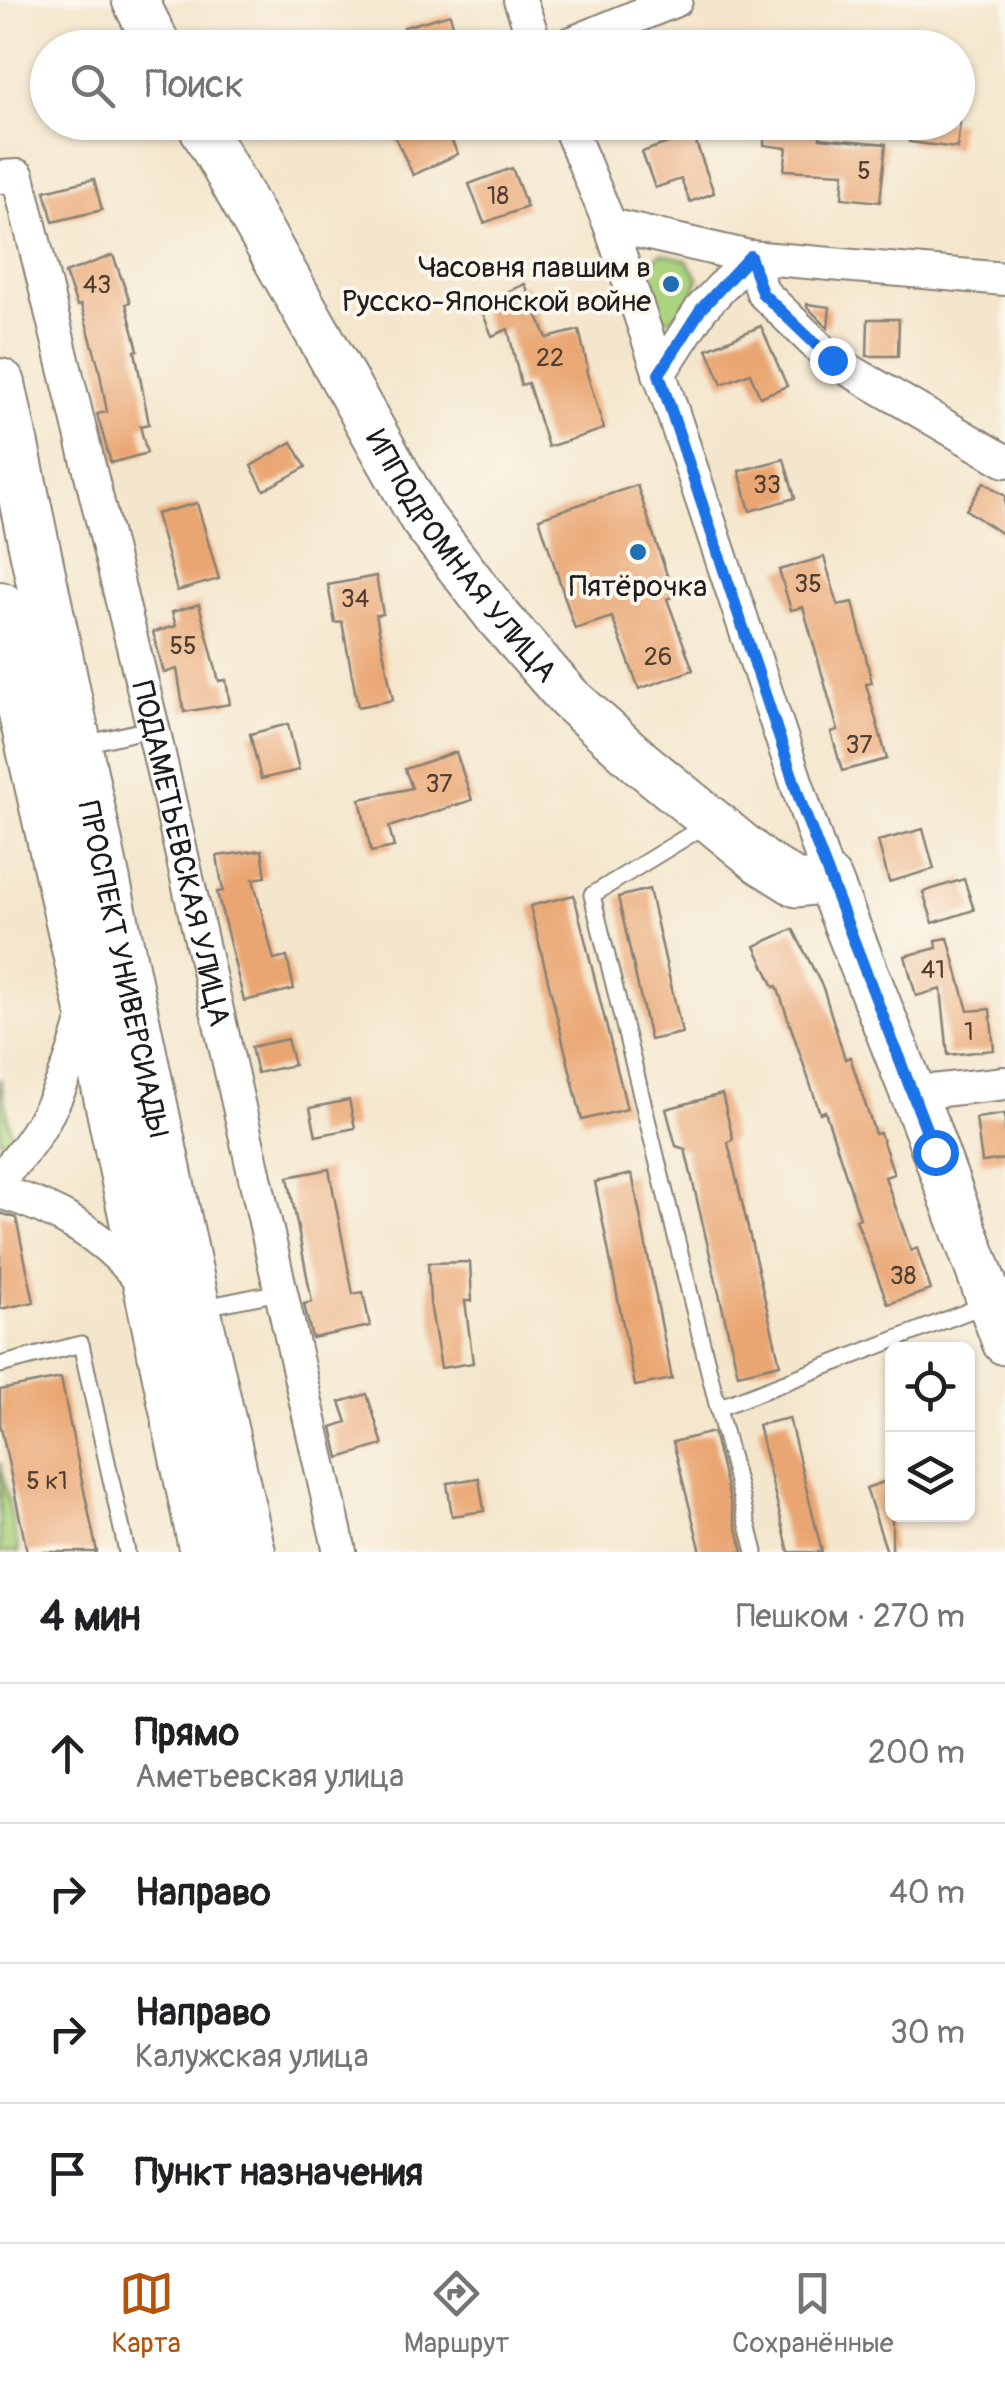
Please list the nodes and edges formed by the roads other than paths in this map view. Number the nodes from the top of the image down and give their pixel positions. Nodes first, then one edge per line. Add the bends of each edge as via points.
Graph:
1 (135, 0) edge
2 (520, 0) edge
3 (676, 0) edge
4 (150, 30) edge
5 (531, 30) edge
6 (604, 30) edge
7 (210, 140) edge
8 (575, 140) edge
9 (0, 177) edge
10 (610, 225) junction
11 (750, 256) junction
12 (1005, 279) edge
13 (659, 374) junction
14 (0, 384) edge
15 (1005, 462) edge
16 (0, 607) edge
17 (153, 728) junction
18 (77, 746) junction
19 (712, 821) junction
20 (829, 880) junction
21 (89, 1001) junction
22 (1005, 1082) edge
23 (914, 1093) junction
24 (0, 1176) edge
25 (0, 1192) edge
26 (149, 1292) junction
27 (279, 1292) junction
28 (195, 1309) junction
29 (998, 1322) edge
30 (0, 1365) edge
31 (718, 1408) junction
32 (127, 1552) edge
33 (205, 1552) edge
34 (250, 1552) edge
35 (340, 1552) edge
36 (755, 1552) edge

1 - 4 street
2 - 5 street
3 - 6 street
7 - 19 street, ИППОДРОМНАЯ УЛИЦА via 422,518 569,698
8 - 10 street
9 - 17 street, ПОДАМЕТЬЕВСКАЯ УЛИЦА via 18,176
10 - 11 street
10 - 13 street
11 - 12 street
11 - 13 street via 701,309
11 - 15 street via 762,293 832,360
13 - 20 street
14 - 18 main road, ПРОСПЕКТ УНИВЕРСИАДЫ
16 - 21 main road, ПРОСПЕКТ УНИВЕРСИАДЫ
17 - 18 lane
17 - 27 street, ПОДАМЕТЬЕВСКАЯ УЛИЦА
18 - 28 main road, ПРОСПЕКТ УНИВЕРСИАДЫ
19 - 20 street, ИППОДРОМНАЯ УЛИЦА via 797,884
19 - 31 lane via 592,895
20 - 23 street
21 - 24 street via 51,1108
21 - 26 main road, ПРОСПЕКТ УНИВЕРСИАДЫ
22 - 23 street
23 - 29 street
25 - 26 street via 48,1208 106,1245
26 - 33 main road, ПРОСПЕКТ УНИВЕРСИАДЫ
27 - 28 lane
27 - 35 street, ПОДАМЕТЬЕВСКАЯ УЛИЦА
28 - 34 main road, ПРОСПЕКТ УНИВЕРСИАДЫ
29 - 31 lane
30 - 32 lane via 81,1344
31 - 36 lane

